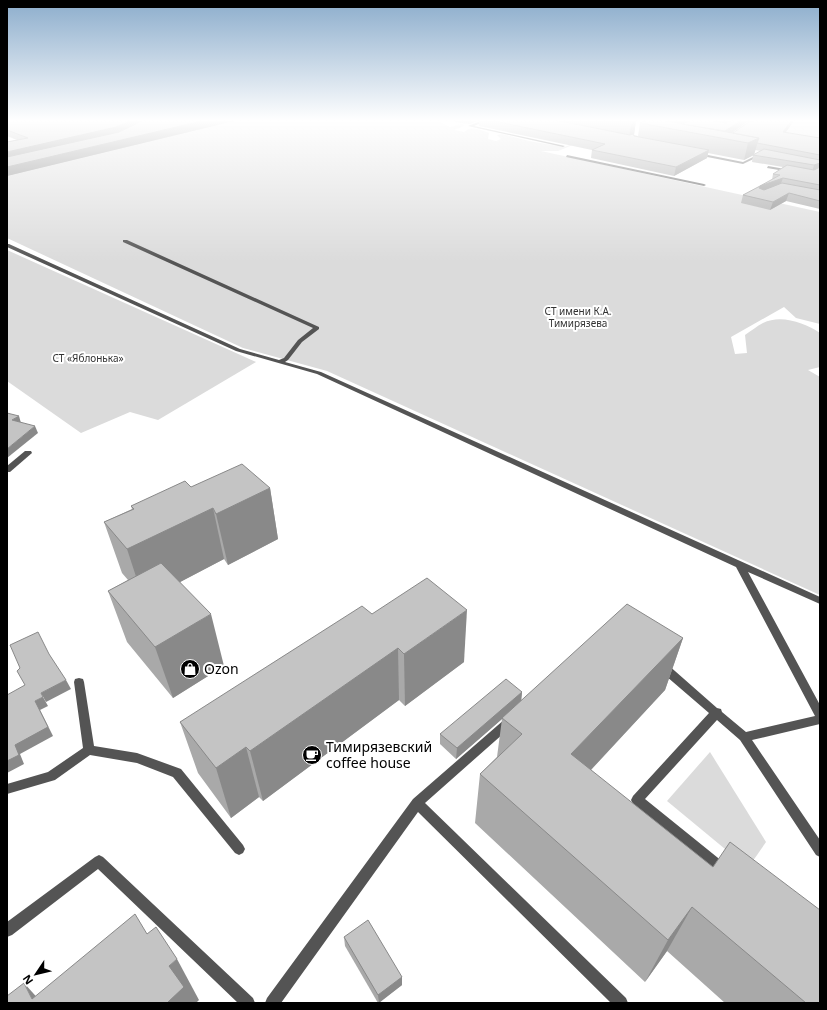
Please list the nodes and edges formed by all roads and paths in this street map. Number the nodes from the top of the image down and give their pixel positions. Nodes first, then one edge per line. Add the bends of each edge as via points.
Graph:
1 (620, 167) edge
2 (773, 167) edge
3 (797, 172) edge
4 (704, 185) dead end
5 (125, 241) dead end
6 (7, 245) edge
7 (282, 362) junction
8 (28, 453) dead end
9 (7, 470) edge
10 (740, 565) junction
11 (820, 601) edge
12 (652, 658) edge
13 (79, 682) dead end
14 (716, 712) junction
15 (820, 714) edge
16 (517, 715) edge
17 (820, 719) edge
18 (744, 738) junction
19 (89, 750) junction
20 (7, 790) edge
21 (417, 803) junction
22 (239, 849) dead end
23 (820, 851) edge
24 (734, 878) edge
25 (7, 930) edge
26 (248, 1003) edge
27 (272, 1003) edge
28 (622, 1003) edge

1 - 4 street
2 - 3 street
5 - 7 street via 317,328 300,341
6 - 7 street via 238,350
7 - 10 street via 319,373
8 - 9 street
10 - 11 street
10 - 15 street
12 - 14 street
13 - 19 street
14 - 18 street
14 - 24 street via 637,800
16 - 21 street
17 - 18 street
18 - 23 street
19 - 20 street via 51,776
19 - 22 street via 137,758 177,773
21 - 27 street
21 - 28 street
25 - 26 street via 99,861

